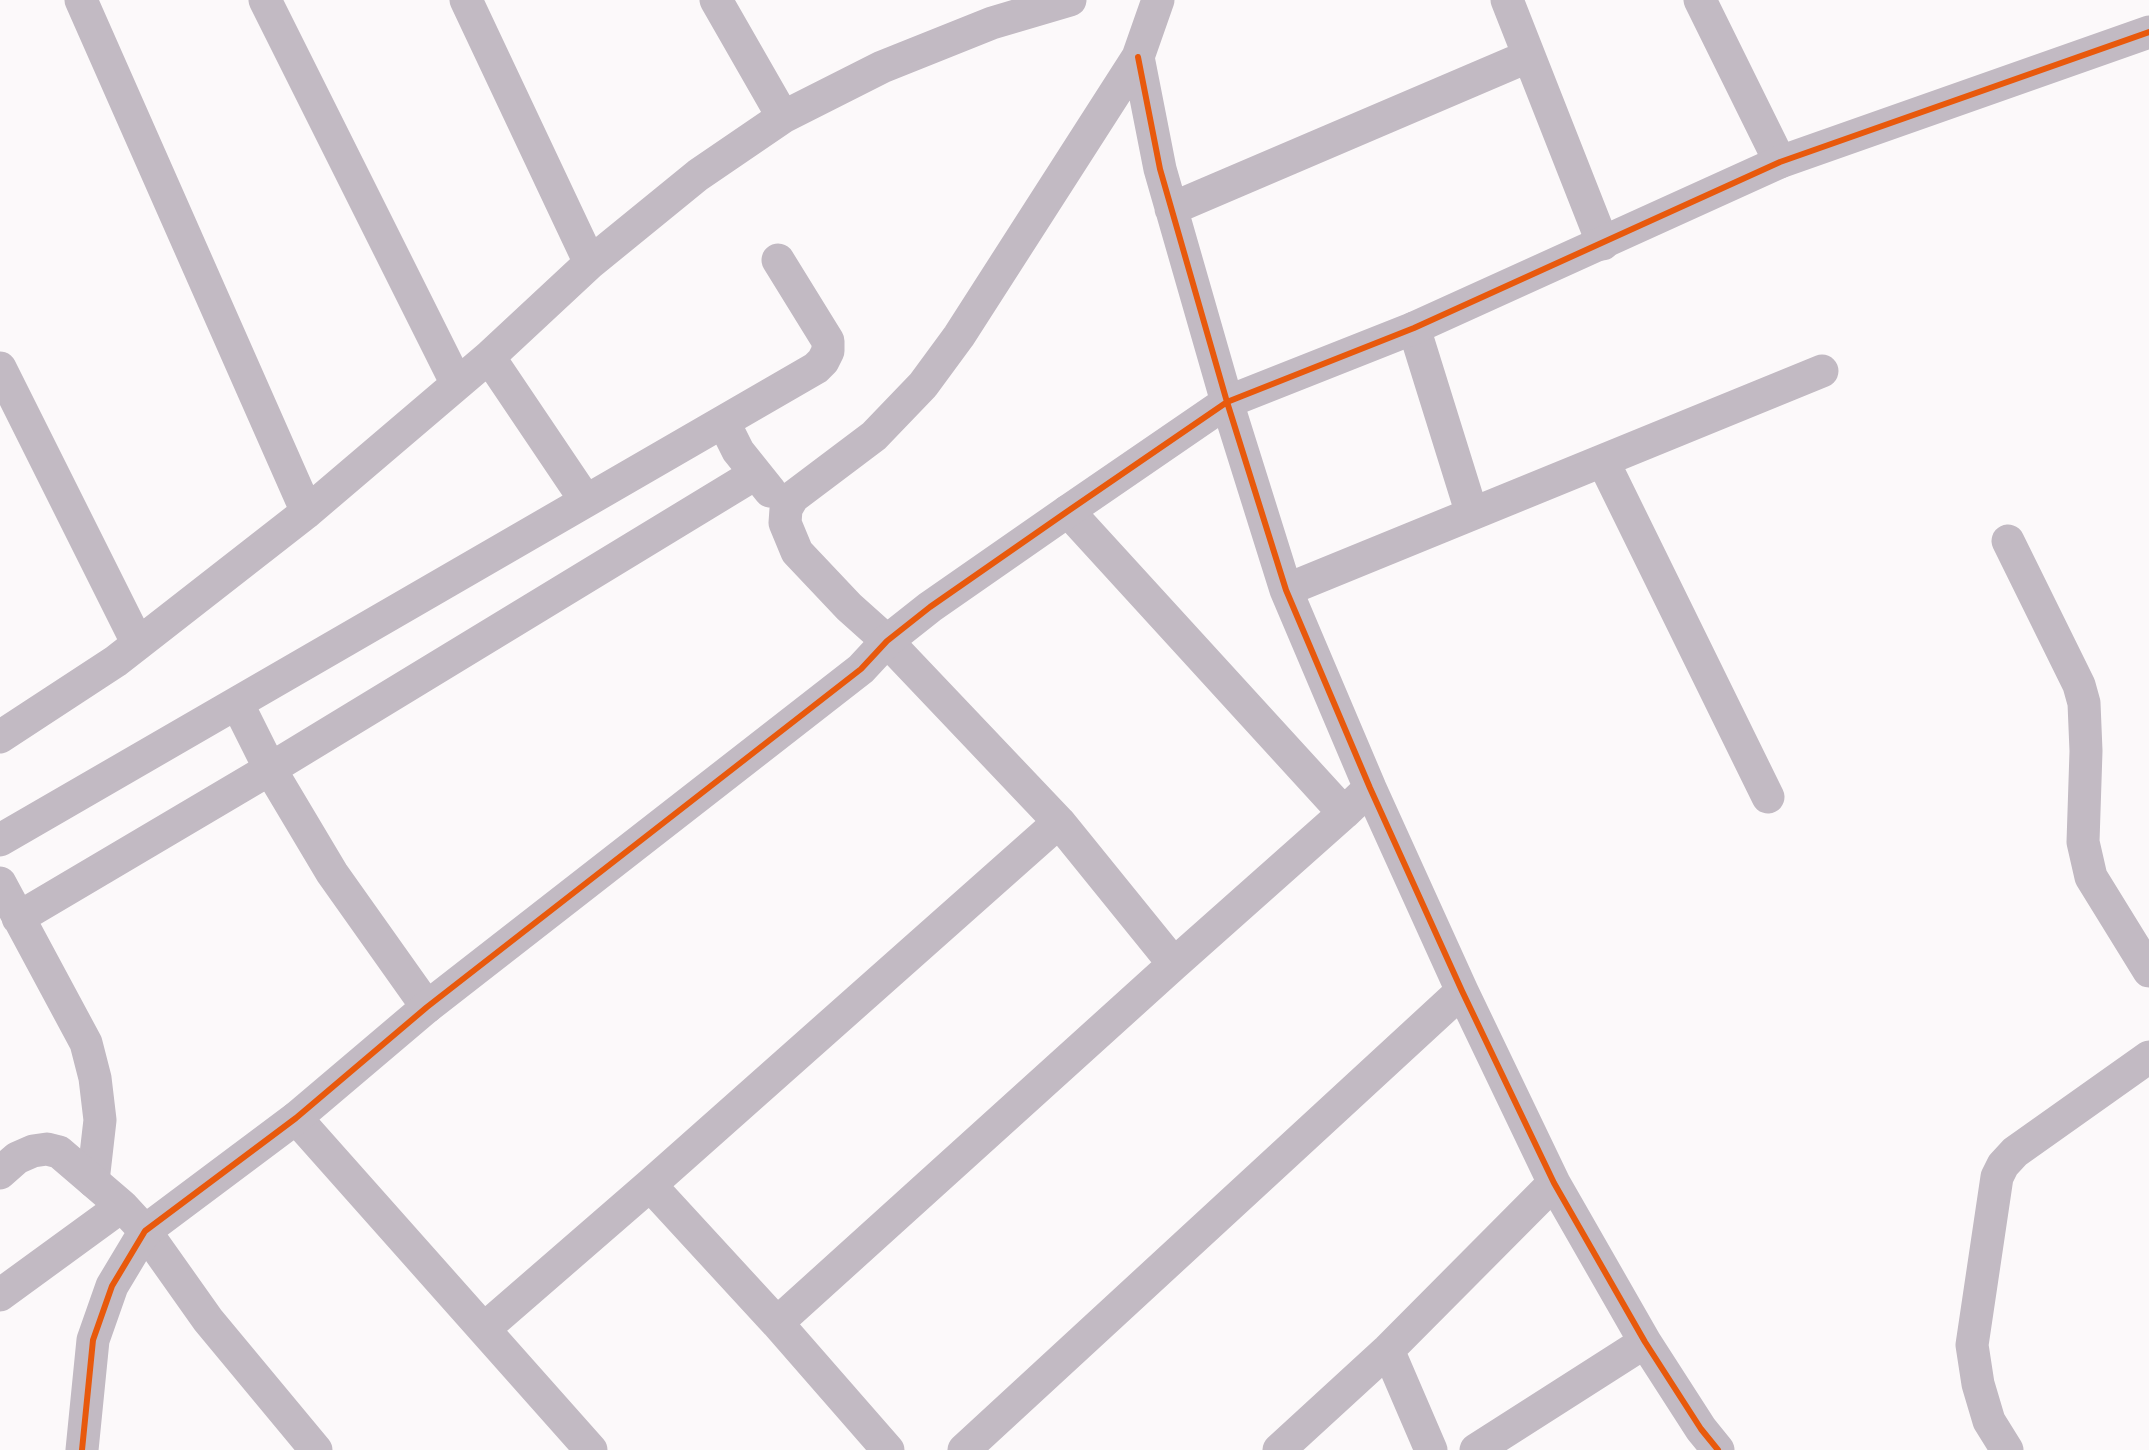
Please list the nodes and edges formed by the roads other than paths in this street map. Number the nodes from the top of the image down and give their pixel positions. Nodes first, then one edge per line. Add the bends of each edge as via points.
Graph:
1 (81, 0) edge
2 (265, 0) edge
3 (466, 0) edge
4 (716, 0) edge
5 (1070, 0) edge
6 (1158, 0) edge
7 (1507, 0) edge
8 (1700, 0) edge
9 (2149, 32) edge
10 (1529, 56) junction
11 (1138, 57) junction
12 (783, 117) junction
13 (1780, 162) junction
14 (1171, 209) junction
15 (1603, 244) junction
16 (778, 260) dead end
17 (590, 263) junction
18 (1414, 328) junction
19 (489, 357) junction
20 (0, 368) edge
21 (1822, 370) dead end
22 (457, 384) junction
23 (1227, 402) junction
24 (724, 423) junction
25 (1603, 461) junction
26 (755, 474) junction
27 (586, 501) junction
28 (786, 509) junction
29 (1068, 511) junction
30 (307, 512) junction
31 (1472, 514) junction
32 (2008, 541) dead end
33 (1286, 590) junction
34 (887, 641) junction
35 (138, 644) junction
36 (237, 703) junction
37 (0, 737) edge
38 (270, 769) junction
39 (1370, 788) junction
40 (1768, 797) dead end
41 (1344, 813) junction
42 (1059, 822) junction
43 (0, 840) edge
44 (0, 883) edge
45 (18, 918) junction
46 (2147, 960) edge
47 (1174, 964) junction
48 (1462, 991) junction
49 (427, 1007) junction
50 (2149, 1057) edge
51 (296, 1118) junction
52 (0, 1173) edge
53 (93, 1181) junction
54 (1554, 1183) junction
55 (651, 1185) junction
56 (122, 1206) junction
57 (145, 1231) junction
58 (0, 1295) edge
59 (777, 1323) junction
60 (484, 1329) junction
61 (1645, 1341) junction
62 (1388, 1350) junction
63 (1708, 1443) edge
64 (82, 1450) edge
65 (316, 1450) edge
66 (591, 1450) edge
67 (888, 1450) edge
68 (964, 1450) edge
69 (1279, 1450) edge
70 (1431, 1450) edge
71 (1476, 1450) edge
72 (2007, 1450) edge

1 - 30 street
2 - 22 street
3 - 17 street
4 - 12 street
5 - 12 street via 992,23 882,67
6 - 11 street
7 - 10 street
8 - 13 street
9 - 13 street
10 - 14 street
10 - 15 street
11 - 14 street
11 - 28 street via 959,336 923,385 874,436 793,497
12 - 17 street via 698,175
13 - 15 street
14 - 23 street
15 - 18 street
16 - 24 street via 828,340 828,351 816,368
17 - 19 street
18 - 23 street
18 - 31 street
19 - 22 street
19 - 27 street
20 - 35 street
21 - 25 street
22 - 30 street
23 - 29 street
23 - 33 street
24 - 26 street
24 - 27 street
25 - 31 street
25 - 40 street
26 - 28 street
26 - 38 street
27 - 36 street
28 - 34 street via 785,523 797,552
29 - 34 street
29 - 41 street
30 - 35 street
31 - 33 street
32 - 46 street via 2079,685 2084,703 2083,842 2091,877
33 - 39 street
34 - 42 street
34 - 49 street via 861,669
35 - 37 street
36 - 38 street
36 - 43 street
38 - 45 street
38 - 49 street via 332,873
39 - 41 street
39 - 48 street
41 - 47 street
42 - 47 street
42 - 55 street
44 - 45 street
45 - 53 street via 86,1043 100,1120
47 - 59 street
48 - 54 street
48 - 68 street
49 - 51 street
50 - 72 street via 2015,1152 1997,1178 1972,1345 1989,1421
51 - 57 street
51 - 60 street
52 - 53 street via 17,1158 47,1149 59,1152
53 - 56 street
54 - 61 street
54 - 62 street
55 - 59 street
55 - 60 street
56 - 57 street
56 - 58 street
57 - 64 street via 112,1286 93,1340
57 - 65 street via 208,1320
59 - 67 street
60 - 66 street
61 - 63 street
61 - 71 street
62 - 69 street
62 - 70 street

